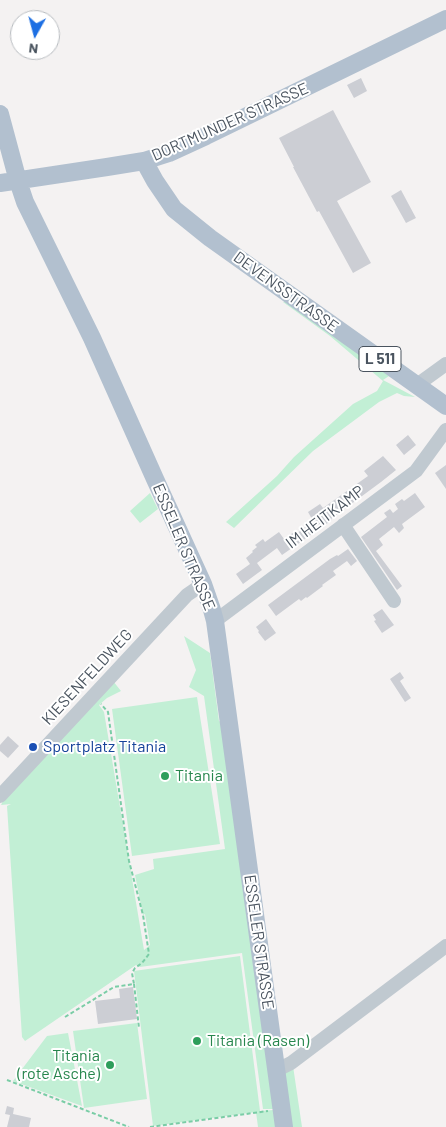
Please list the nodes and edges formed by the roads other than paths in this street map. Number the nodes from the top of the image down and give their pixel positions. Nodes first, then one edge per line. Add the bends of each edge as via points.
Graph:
1 (446, 19) edge
2 (0, 114) edge
3 (144, 161) junction
4 (18, 181) junction
5 (0, 183) edge
6 (446, 364) edge
7 (417, 385) junction
8 (446, 406) edge
9 (446, 430) edge
10 (343, 525) junction
11 (203, 584) junction
12 (394, 601) dead end
13 (215, 621) junction
14 (0, 796) edge
15 (446, 946) edge
16 (277, 1070) junction
17 (284, 1127) edge

1 - 3 main road, DORTMUNDER STRASSE via 206,136
2 - 4 main road, ESSELER STRASSE
3 - 4 main road, DORTMUNDER STRASSE
3 - 7 main road, DEVENSSTRASSE / L 511 via 174,208 210,238
4 - 5 main road, DORTMUNDER STRASSE
4 - 11 main road, ESSELER STRASSE
6 - 7 street
7 - 8 main road, DEVENSSTRASSE / L 511
9 - 10 street, IM HEITKAMP via 416,471
10 - 12 street
10 - 13 street, IM HEITKAMP
11 - 13 main road, ESSELER STRASSE
11 - 14 street, KIESENFELDWEG via 187,595
13 - 16 main road, ESSELER STRASSE
15 - 16 street via 291,1063
16 - 17 main road, ESSELER STRASSE

